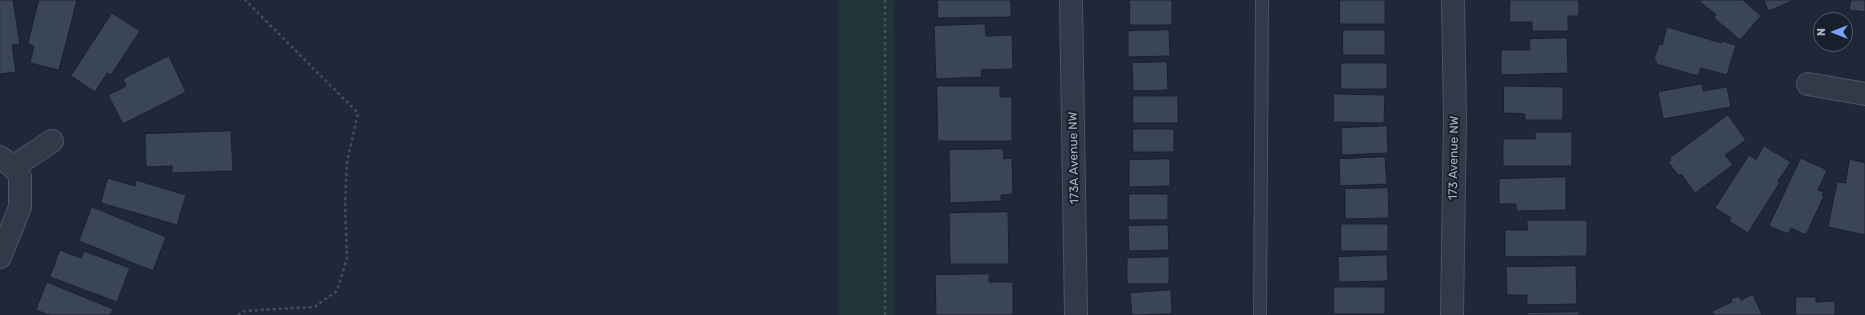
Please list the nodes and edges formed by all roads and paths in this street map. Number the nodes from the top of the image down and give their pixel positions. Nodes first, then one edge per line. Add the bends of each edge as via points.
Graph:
1 (246, 0) edge
2 (885, 0) edge
3 (1071, 0) edge
4 (1262, 0) edge
5 (1453, 0) edge
6 (1808, 84) dead end
7 (1865, 94) edge
8 (52, 141) dead end
9 (6, 162) edge
10 (0, 257) edge
11 (238, 315) edge
12 (885, 315) edge
13 (1076, 315) edge
14 (1260, 315) edge
15 (1452, 315) edge

1 - 11 path via 358,112 347,162 347,258 336,291 314,307 244,311
2 - 12 path
3 - 13 street, 173A Avenue NW
4 - 14 lane
5 - 15 street, 173 Avenue NW via 1455,118
6 - 7 street
8 - 9 street
9 - 10 street via 20,176 20,207

